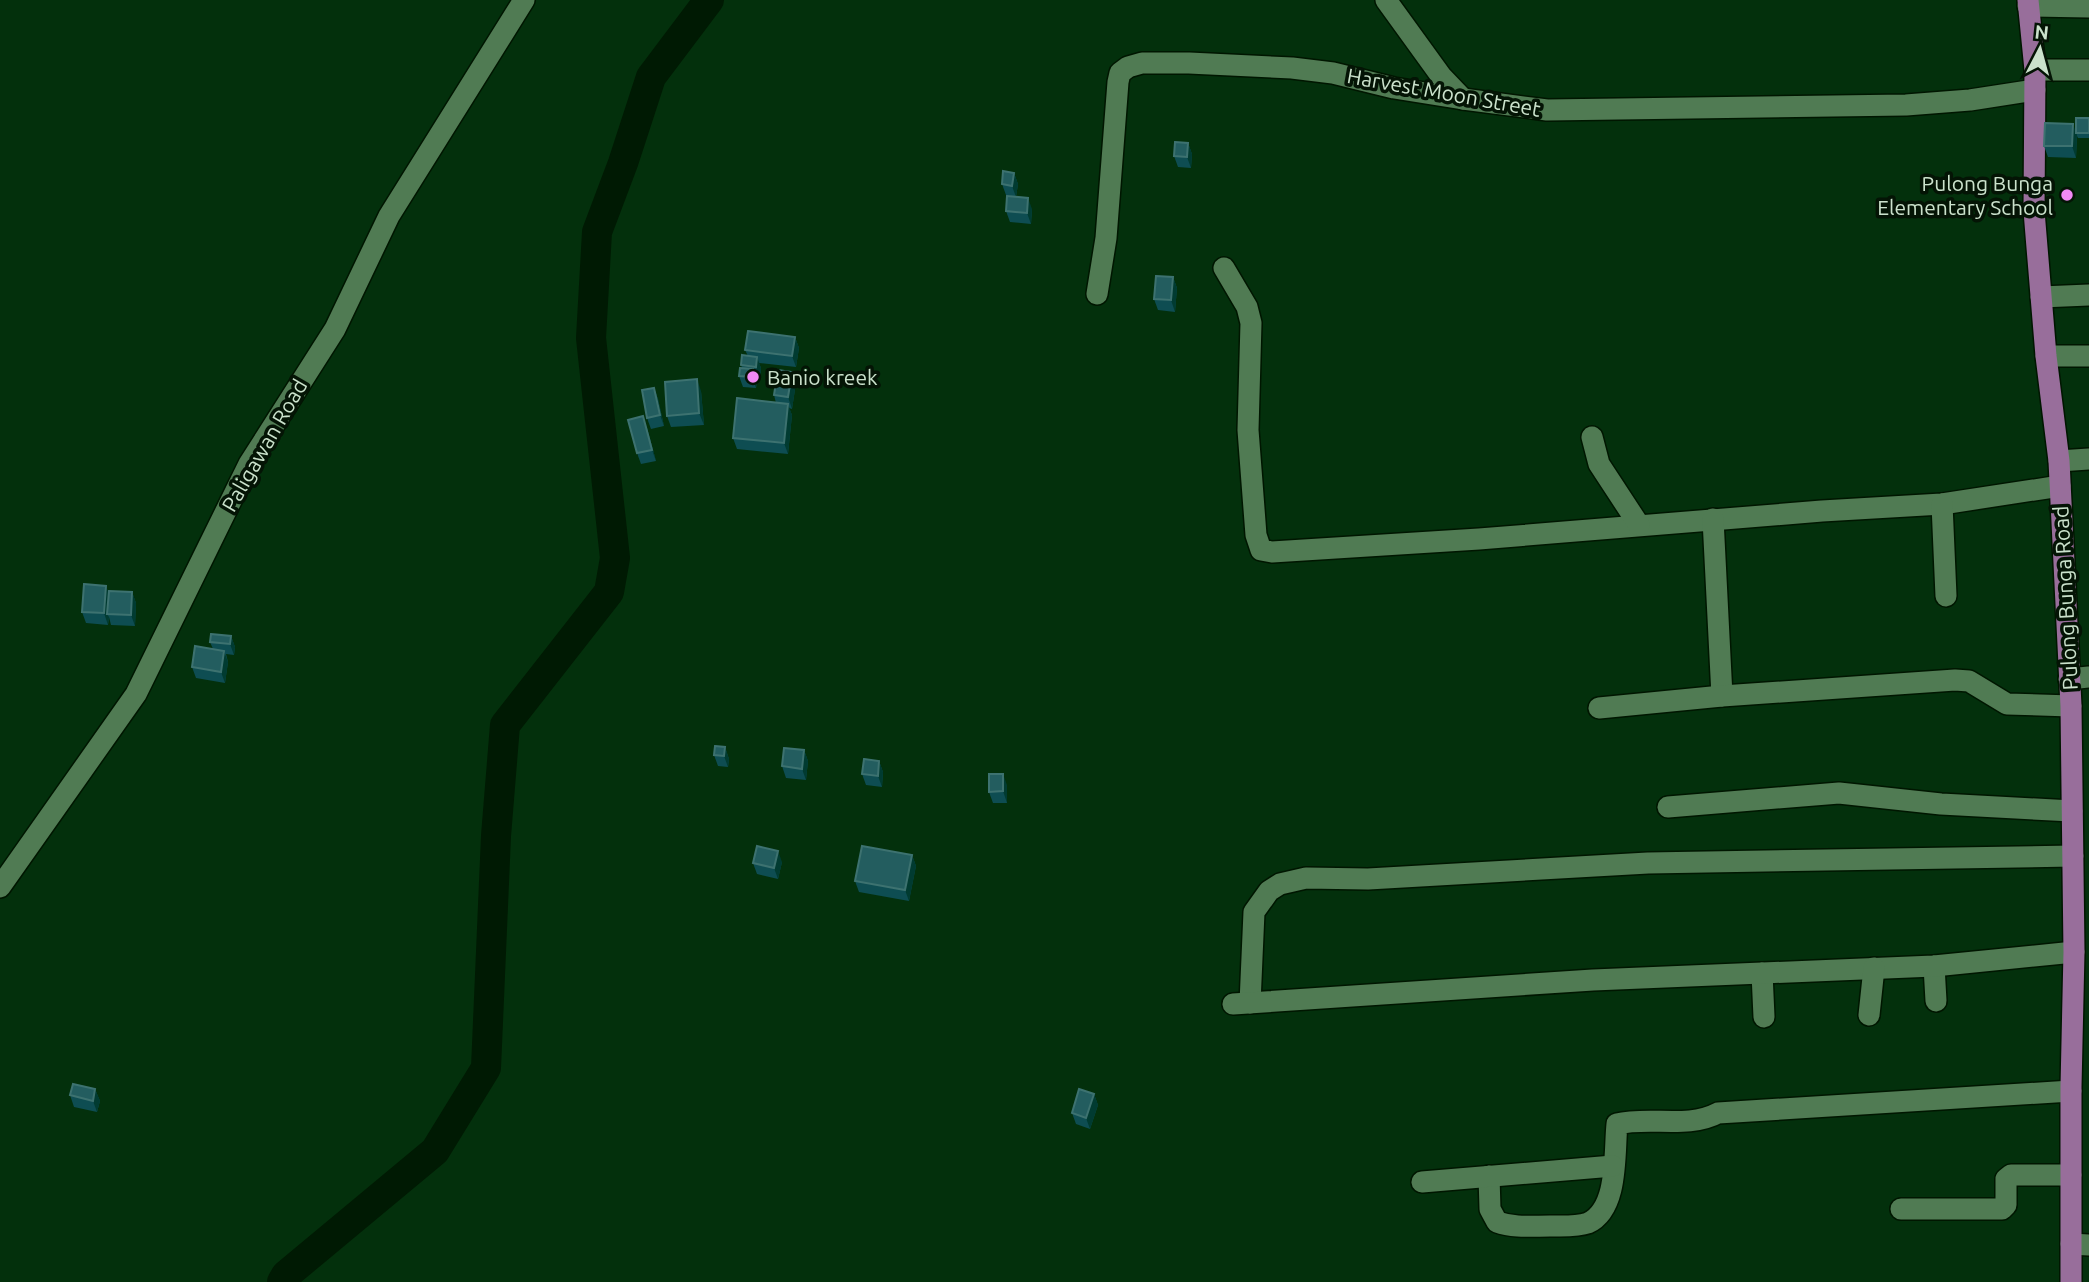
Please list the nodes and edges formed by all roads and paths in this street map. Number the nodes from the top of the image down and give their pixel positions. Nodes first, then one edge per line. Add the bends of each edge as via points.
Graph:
1 (524, 0) edge
2 (1386, 0) edge
3 (2028, 3) edge
4 (2089, 7) edge
5 (2089, 70) edge
6 (2035, 80) junction
7 (1463, 99) junction
8 (1224, 268) dead end
9 (1097, 295) dead end
10 (2089, 295) edge
11 (2041, 297) junction
12 (2046, 356) junction
13 (2089, 356) edge
14 (1592, 437) dead end
15 (2089, 459) edge
16 (2059, 461) junction
17 (2060, 486) junction
18 (1942, 504) junction
19 (1713, 519) junction
20 (1639, 525) junction
21 (1946, 596) dead end
22 (2079, 678) edge
23 (1722, 696) junction
24 (2071, 706) junction
25 (1599, 708) dead end
26 (1668, 807) dead end
27 (2072, 811) junction
28 (2073, 856) junction
29 (0, 887) edge
30 (2081, 913) edge
31 (2074, 953) junction
32 (1934, 966) junction
33 (1874, 968) junction
34 (1762, 973) junction
35 (1936, 1002) dead end
36 (1869, 1015) dead end
37 (1764, 1017) dead end
38 (2078, 1092) edge
39 (1613, 1166) junction
40 (2071, 1175) junction
41 (1489, 1176) junction
42 (1422, 1182) dead end
43 (1900, 1209) dead end
44 (2080, 1245) edge
45 (2071, 1282) edge

1 - 29 street, Paligawan Road via 389,216 335,329 249,464 136,694
2 - 7 street
3 - 4 street
3 - 6 main road, Pulong Bunga Road
5 - 6 street, Harvest Moon Street
6 - 7 street, Harvest Moon Street via 1970,100 1916,105 1548,110
6 - 11 main road, Pulong Bunga Road via 2034,211
7 - 9 street, Harvest Moon Street via 1292,68 1189,63 1128,66 1120,73 1115,99 1106,237
8 - 20 street via 1251,323 1248,430 1261,550
10 - 11 street
11 - 12 main road, Pulong Bunga Road
12 - 13 street
12 - 16 main road, Pulong Bunga Road
14 - 20 street via 1599,464
15 - 16 street
16 - 17 main road, Pulong Bunga Road
17 - 18 street
17 - 22 main road, Pulong Bunga Road
18 - 19 street
18 - 21 street
19 - 20 street
19 - 23 street
22 - 24 main road, Pulong Bunga Road
23 - 24 street via 1955,680 1969,681 2007,704
23 - 25 street
24 - 27 main road, Pulong Bunga Road
26 - 27 street via 1839,793
27 - 28 main road, Pulong Bunga Road
28 - 30 main road, Pulong Bunga Road
28 - 34 street via 1648,863 1306,878 1269,891 1254,912 1242,1004
30 - 31 main road, Pulong Bunga Road
31 - 32 street
31 - 38 main road, Pulong Bunga Road
32 - 33 street
32 - 35 street
33 - 34 street
33 - 36 street
34 - 37 street
38 - 39 street via 1718,1113 1702,1120 1631,1121 1617,1124
38 - 40 main road, Pulong Bunga Road
39 - 41 street
39 - 41 street via 1611,1196 1601,1212 1588,1223 1567,1226 1497,1222 1490,1209
40 - 43 street via 2011,1175 2006,1179 2002,1209
40 - 44 main road, Pulong Bunga Road
41 - 42 street
44 - 45 main road, Pulong Bunga Road

